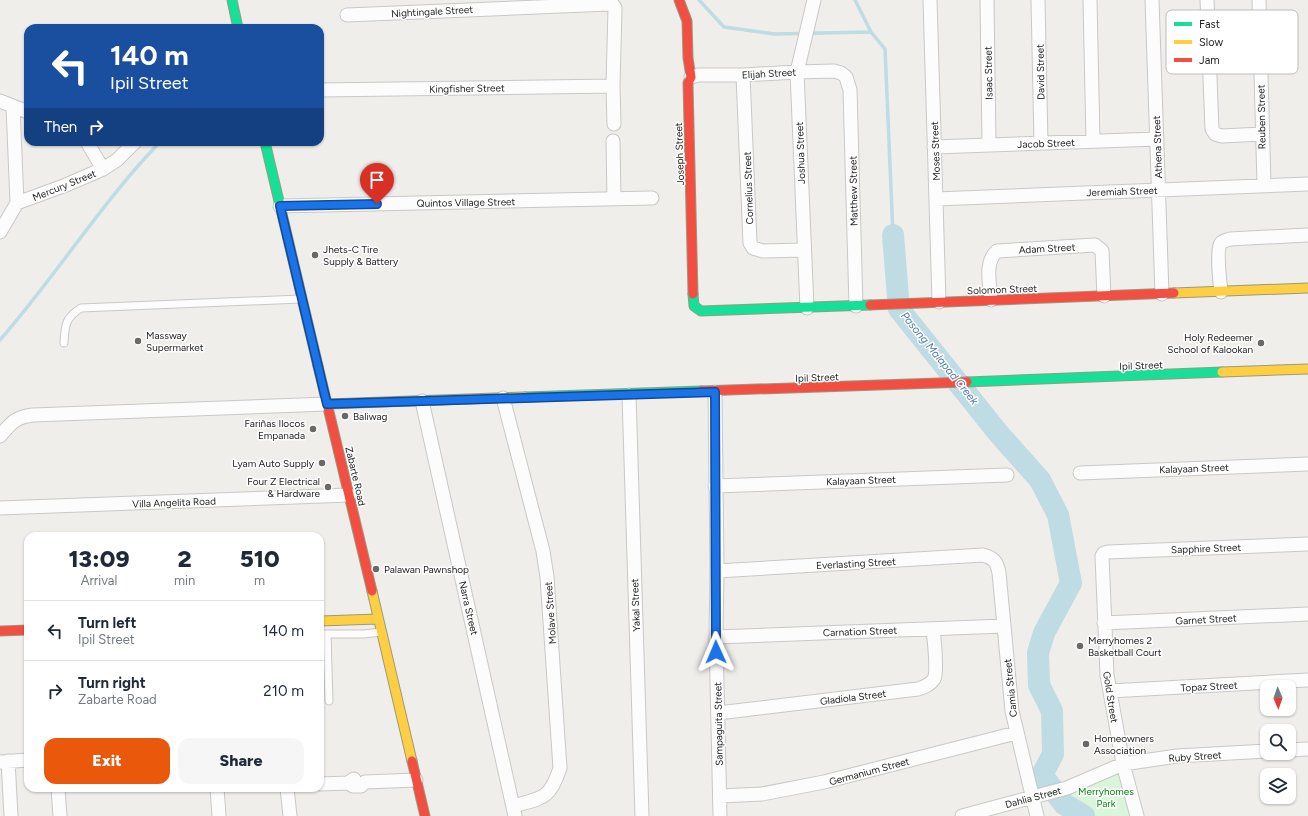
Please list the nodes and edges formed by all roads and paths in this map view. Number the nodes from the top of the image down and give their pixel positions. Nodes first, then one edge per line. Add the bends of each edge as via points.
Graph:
1 (232, 0) edge
2 (679, 0) edge
3 (814, 0) edge
4 (930, 0) edge
5 (987, 0) edge
6 (1038, 0) edge
7 (1090, 0) edge
8 (1152, 0) edge
9 (1207, 0) edge
10 (1259, 0) edge
11 (1207, 10) edge
12 (1259, 10) edge
13 (347, 15) dead end
14 (237, 24) edge
15 (797, 72) junction
16 (1210, 74) edge
17 (1261, 74) edge
18 (691, 76) junction
19 (744, 76) junction
20 (846, 77) joint
21 (613, 86) junction
22 (324, 90) edge
23 (0, 101) edge
24 (12, 106) junction
25 (24, 110) edge
26 (614, 124) dead end
27 (1262, 134) junction
28 (1157, 139) junction
29 (1093, 141) junction
30 (613, 142) dead end
31 (1041, 143) junction
32 (990, 145) junction
33 (89, 146) edge
34 (131, 146) edge
35 (266, 146) edge
36 (934, 147) junction
37 (103, 169) junction
38 (1308, 184) edge
39 (1264, 185) junction
40 (1158, 190) junction
41 (614, 198) junction
42 (652, 198) dead end
43 (936, 199) junction
44 (17, 203) junction
45 (280, 206) junction
46 (0, 232) edge
47 (1308, 235) edge
48 (804, 250) junction
49 (1308, 288) edge
50 (1221, 292) junction
51 (1162, 294) junction
52 (1104, 296) junction
53 (302, 299) junction
54 (991, 300) junction
55 (939, 302) junction
56 (856, 306) junction
57 (806, 308) junction
58 (697, 309) joint
59 (64, 343) dead end
60 (1308, 369) edge
61 (715, 392) junction
62 (629, 395) junction
63 (503, 398) junction
64 (422, 401) junction
65 (327, 404) junction
66 (0, 436) edge
67 (1308, 464) edge
68 (1080, 473) dead end
69 (1007, 475) dead end
70 (715, 486) junction
71 (349, 495) junction
72 (0, 508) edge
73 (1308, 544) edge
74 (1104, 553) joint
75 (994, 559) joint
76 (717, 571) junction
77 (1308, 614) edge
78 (378, 619) junction
79 (324, 621) edge
80 (1104, 623) junction
81 (1004, 626) junction
82 (934, 629) junction
83 (24, 630) edge
84 (0, 631) edge
85 (381, 632) junction
86 (324, 634) edge
87 (716, 637) junction
88 (324, 645) edge
89 (1308, 680) edge
90 (1110, 691) junction
91 (329, 701) dead end
92 (718, 713) junction
93 (1016, 733) junction
94 (1308, 749) edge
95 (1296, 750) edge
96 (1260, 751) edge
97 (24, 760) edge
98 (4, 762) edge
99 (1123, 764) junction
100 (416, 780) junction
101 (324, 784) edge
102 (58, 792) edge
103 (217, 792) edge
104 (287, 792) edge
105 (720, 796) junction
106 (1038, 796) junction
107 (514, 811) edge
108 (11, 816) edge
109 (60, 816) edge
110 (219, 816) edge
111 (290, 816) edge
112 (425, 816) edge
113 (642, 816) edge
114 (720, 816) edge
115 (962, 816) edge
116 (1037, 816) edge
117 (1137, 816) edge

1 - 14 street
2 - 18 street, Joseph Street via 687,21
3 - 15 street, Joshua Street
4 - 36 street, Moses Street
5 - 32 street, Isaac Street
6 - 31 street, David Street
7 - 29 street
8 - 28 street, Athena Street
9 - 11 street
10 - 12 street, Reuben Street
13 - 21 street, Nightingale Street via 613,5
15 - 19 street, Elijah Street
15 - 20 street, Elijah Street via 834,71
15 - 48 street, Joshua Street
16 - 27 street via 1212,129 1215,134
17 - 27 street, Reuben Street
18 - 19 street, Elijah Street
18 - 58 street, Joseph Street via 688,83 693,301
19 - 48 street, Cornelius Street via 750,243 753,248 763,251
20 - 56 street, Matthew Street via 850,90
21 - 22 street, Kingfisher Street
21 - 26 street, Nightingale Street
23 - 24 street
24 - 25 street
24 - 44 street
27 - 39 street, Reuben Street
28 - 29 street, Jacob Street
28 - 40 street, Athena Street
29 - 31 street, Jacob Street
30 - 41 street
31 - 32 street, Jacob Street
32 - 36 street, Jacob Street
33 - 37 street
34 - 37 street, Mercury Street
35 - 45 street, Zabarte Road
36 - 43 street, Moses Street
37 - 44 street, Mercury Street
38 - 39 street, Jeremiah Street
39 - 40 street, Jeremiah Street
40 - 43 street, Jeremiah Street
40 - 51 street, Athena Street
41 - 42 street, Quintos Village Street
41 - 45 street, Quintos Village Street
43 - 55 street, Moses Street
44 - 46 street
45 - 53 street, Zabarte Road
47 - 50 street via 1225,240 1221,243 1219,251
48 - 57 street, Joshua Street
49 - 50 street, Solomon Street
50 - 51 street, Solomon Street
51 - 52 street, Solomon Street
52 - 54 street, Solomon Street
52 - 54 street, Adam Street via 1102,251 1095,245 997,251 991,256 989,264
53 - 59 lane via 81,308 71,314 67,322
53 - 65 street, Zabarte Road
54 - 55 street, Solomon Street
55 - 56 street, Solomon Street
56 - 57 street, Solomon Street
57 - 58 street, Solomon Street via 705,312
60 - 61 street, Ipil Street
61 - 62 street, Ipil Street
61 - 70 street, Sampaguita Street
62 - 63 street, Ipil Street
62 - 113 street, Yakal Street
63 - 64 street, Ipil Street
63 - 107 street, Molave Street via 548,577 560,768 554,785 542,798
64 - 65 street, Ipil Street
64 - 107 street, Narra Street
65 - 66 street via 33,415 21,417 13,422
65 - 71 street, Zabarte Road
67 - 68 street, Kalayaan Street
69 - 70 street, Kalayaan Street
70 - 76 street, Sampaguita Street
71 - 72 street, Villa Angelita Road
71 - 78 street, Zabarte Road
73 - 74 street, Sapphire Street
74 - 80 street, Gold Street
75 - 76 street, Everlasting Street via 983,555
75 - 81 street, Camia Street via 999,573
76 - 87 street, Sampaguita Street
77 - 80 street, Garnet Street
78 - 79 street
78 - 85 street, Zabarte Road
80 - 90 street, Gold Street
81 - 82 street, Carnation Street
81 - 93 street, Camia Street
82 - 87 street, Carnation Street
82 - 92 street, Gladiola Street via 935,674 926,687
83 - 84 street
85 - 86 lane
85 - 100 street, Zabarte Road
87 - 92 street, Sampaguita Street
88 - 91 lane
89 - 90 street, Topaz Street
90 - 99 street, Gold Street
92 - 105 street, Sampaguita Street
93 - 105 street, Germanium Street via 824,782 762,794
93 - 106 street, Camia Street
94 - 95 street
96 - 99 street, Ruby Street via 1177,756
97 - 98 street
98 - 108 street
99 - 106 street, Dahlia Street via 1067,788
99 - 117 street, Gold Street
100 - 101 street via 365,782 361,786 348,783
100 - 112 street, Zabarte Road
102 - 109 street
103 - 110 street
104 - 111 street
105 - 114 street, Sampaguita Street
106 - 115 street, Dahlia Street
106 - 116 street, Camia Street

